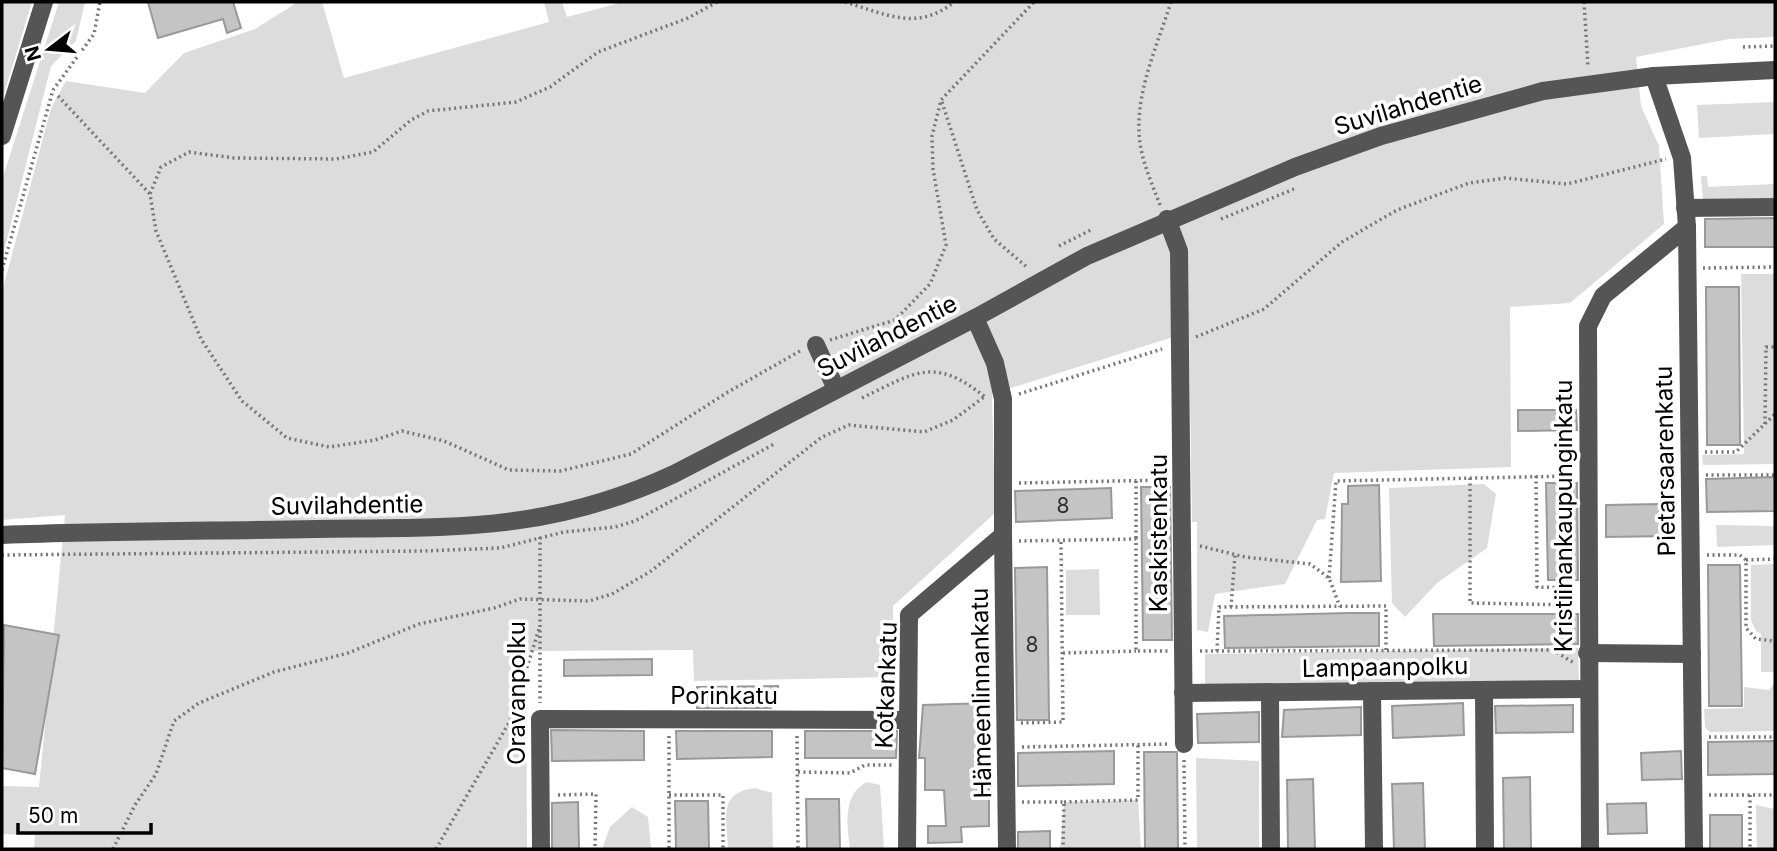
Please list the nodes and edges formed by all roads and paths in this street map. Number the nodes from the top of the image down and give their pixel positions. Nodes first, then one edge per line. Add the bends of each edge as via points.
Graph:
1 (44, 2) edge
2 (100, 2) edge
3 (717, 2) edge
4 (845, 2) edge
5 (954, 2) edge
6 (1034, 2) edge
7 (1171, 2) edge
8 (1584, 2) edge
9 (1775, 46) edge
10 (1743, 47) dead end
11 (1775, 70) edge
12 (1654, 76) junction
13 (1588, 83) junction
14 (58, 96) dead end
15 (942, 100) junction
16 (2, 136) edge
17 (1682, 158) junction
18 (1294, 189) dead end
19 (150, 194) junction
20 (1775, 207) edge
21 (1685, 208) junction
22 (1232, 216) dead end
23 (1167, 219) junction
24 (1687, 227) junction
25 (1093, 229) dead end
26 (1059, 246) dead end
27 (1775, 267) edge
28 (1687, 268) junction
29 (2, 270) edge
30 (1030, 271) dead end
31 (975, 318) junction
32 (1181, 343) junction
33 (816, 345) junction
34 (1775, 347) edge
35 (836, 389) junction
36 (1016, 395) dead end
37 (984, 397) dead end
38 (1775, 414) edge
39 (1765, 424) junction
40 (1690, 452) junction
41 (1587, 475) junction
42 (1690, 475) junction
43 (1775, 475) edge
44 (1536, 477) junction
45 (1470, 478) junction
46 (1182, 479) junction
47 (1136, 481) junction
48 (1003, 483) junction
49 (1182, 531) junction
50 (2, 535) edge
51 (540, 537) dead end
52 (1003, 539) junction
53 (1136, 539) junction
54 (1061, 540) junction
55 (1235, 555) junction
56 (1691, 555) junction
57 (1746, 559) junction
58 (1775, 559) edge
59 (1329, 578) junction
60 (1587, 597) junction
61 (540, 598) junction
62 (1231, 607) junction
63 (1340, 607) junction
64 (540, 626) junction
65 (1775, 641) edge
66 (1136, 651) junction
67 (1183, 651) junction
68 (1217, 651) junction
69 (1386, 651) junction
70 (1063, 653) junction
71 (1587, 653) junction
72 (1692, 654) junction
73 (1587, 680) junction
74 (1484, 690) junction
75 (1372, 691) junction
76 (1270, 692) junction
77 (1184, 693) junction
78 (540, 719) junction
79 (669, 719) junction
80 (797, 720) junction
81 (908, 720) junction
82 (1005, 724) junction
83 (1693, 737) junction
84 (1775, 737) edge
85 (1184, 744) junction
86 (1138, 745) junction
87 (1006, 747) junction
88 (908, 765) junction
89 (798, 772) junction
90 (540, 795) junction
91 (669, 795) junction
92 (1693, 795) junction
93 (1750, 795) junction
94 (1775, 796) edge
95 (1006, 802) junction
96 (1063, 802) junction
97 (113, 849) edge
98 (436, 849) edge
99 (541, 849) edge
100 (595, 849) edge
101 (669, 849) edge
102 (723, 849) edge
103 (798, 849) edge
104 (907, 849) edge
105 (1007, 849) edge
106 (1063, 849) edge
107 (1185, 849) edge
108 (1271, 849) edge
109 (1374, 849) edge
110 (1485, 849) edge
111 (1590, 849) edge
112 (1694, 849) edge
113 (1750, 849) edge

1 - 16 street
2 - 29 path via 94,34 53,90
3 - 19 path via 688,18 598,52 550,87 516,102 428,111 373,152 323,159 234,158 189,152 161,167
4 - 5 path via 910,20 937,15
6 - 15 path
7 - 23 path via 1144,88 1139,132 1145,166
8 - 13 path
9 - 10 path
11 - 12 street, Suvilahdentie
12 - 13 street, Suvilahdentie
12 - 17 street, Pietarsaarenkatu
13 - 23 street, Suvilahdentie via 1381,136
14 - 19 path
15 - 30 path via 977,210 995,239
15 - 33 path via 932,136 946,245 930,284 895,320
17 - 21 street, Pietarsaarenkatu
17 - 32 path via 1567,184 1505,178 1469,183 1397,210 1342,242 1264,309
18 - 22 path
19 - 33 path via 156,232 201,340 242,401 287,438 329,447 402,431 444,442 509,470 559,471 631,454 793,353
20 - 21 street
21 - 24 street, Pietarsaarenkatu
23 - 31 street, Suvilahdentie via 1087,256
23 - 32 street, Kaskistenkatu via 1179,251
24 - 28 street, Pietarsaarenkatu
24 - 41 street, Kristiinankaupunginkatu via 1603,296 1588,326
25 - 26 path
27 - 28 path
28 - 40 street, Pietarsaarenkatu
31 - 35 street, Suvilahdentie
31 - 48 street via 995,363 1003,398
32 - 36 path
32 - 46 street, Kaskistenkatu
33 - 35 street
34 - 39 path via 1766,347
35 - 50 street, Suvilahdentie via 629,495 526,522 455,528
37 - 61 path via 953,420 925,432 849,425 822,437 651,571 612,594 589,601
38 - 39 path
39 - 40 path via 1736,452
40 - 42 street, Pietarsaarenkatu
41 - 44 path
41 - 60 street, Kristiinankaupunginkatu
42 - 43 path
42 - 56 street, Pietarsaarenkatu
44 - 45 path
44 - 60 path via 1537,587
45 - 59 path via 1336,481
45 - 60 path via 1470,603
46 - 47 path
46 - 49 street, Kaskistenkatu
47 - 48 path
47 - 53 path
48 - 52 street
49 - 55 path via 1201,547
49 - 67 street, Kaskistenkatu
51 - 61 path, Oravanpolku
52 - 54 path
52 - 81 street, Kotkankatu via 909,615
52 - 82 street, Hämeenlinnankatu
53 - 54 path
53 - 66 path
54 - 70 path
55 - 59 path via 1310,564
55 - 62 path
56 - 57 path via 1740,555
56 - 72 street, Pietarsaarenkatu
57 - 58 path
57 - 65 path via 1746,628 1756,639
59 - 63 path
60 - 71 street, Kristiinankaupunginkatu
61 - 64 path, Oravanpolku
61 - 97 path via 419,624 199,703 174,721 156,774
62 - 63 path
62 - 68 path via 1219,607
63 - 69 path via 1386,606
64 - 78 path, Oravanpolku
64 - 98 path via 510,721
66 - 67 path
66 - 70 path
67 - 68 path
67 - 77 street, Kaskistenkatu
68 - 69 path
69 - 73 path via 1553,650
70 - 82 path via 1063,722
71 - 72 street
71 - 73 street, Kristiinankaupunginkatu
72 - 83 street, Pietarsaarenkatu
73 - 74 street, Lampaanpolku
73 - 111 street, Kristiinankaupunginkatu
74 - 75 street, Lampaanpolku
74 - 110 street
75 - 76 street, Lampaanpolku
75 - 109 street
76 - 77 street, Lampaanpolku
76 - 108 street
77 - 85 street, Kaskistenkatu
78 - 79 street, Porinkatu
78 - 90 street, Oravanpolku
79 - 80 street, Porinkatu
79 - 91 path
80 - 81 street, Porinkatu
80 - 89 path
81 - 88 street, Kotkankatu
82 - 87 street, Hämeenlinnankatu
83 - 84 path
83 - 92 street, Pietarsaarenkatu
85 - 86 path
85 - 107 path
86 - 87 path
86 - 96 path via 1138,800
87 - 95 street, Hämeenlinnankatu
88 - 89 path via 865,765 850,773
88 - 104 street, Kotkankatu
89 - 103 path
90 - 99 street, Oravanpolku
90 - 100 path via 596,794
91 - 101 path
91 - 102 path via 723,794
92 - 93 path
92 - 112 street, Pietarsaarenkatu
93 - 94 path
93 - 113 path
95 - 96 path
95 - 105 street, Hämeenlinnankatu
96 - 106 path

